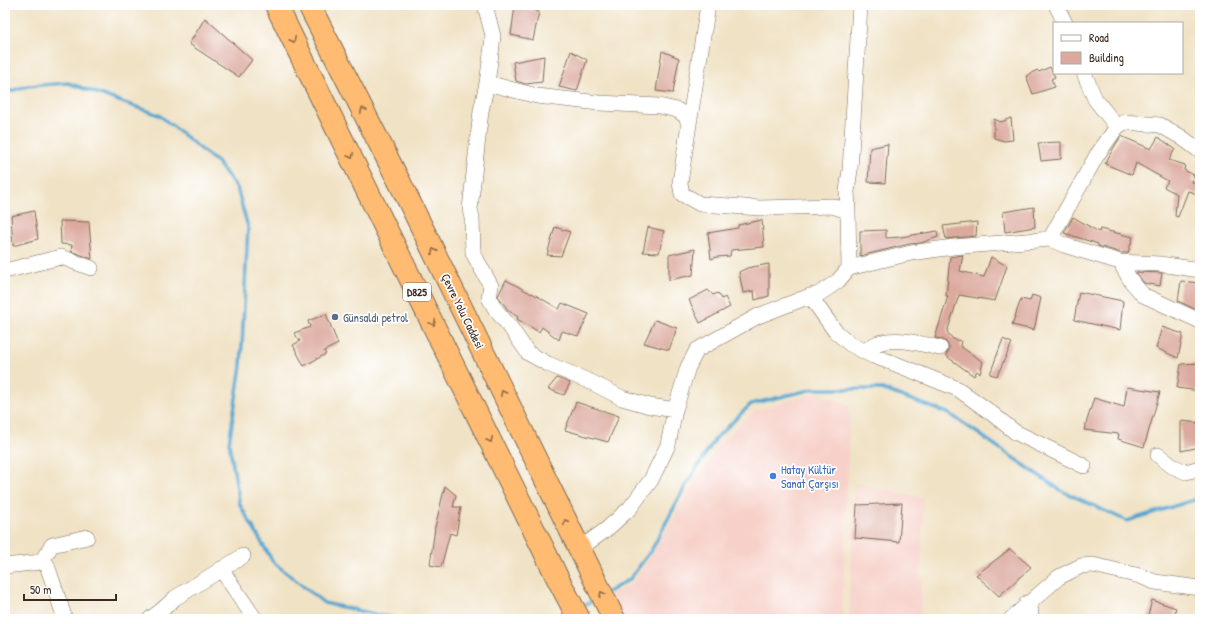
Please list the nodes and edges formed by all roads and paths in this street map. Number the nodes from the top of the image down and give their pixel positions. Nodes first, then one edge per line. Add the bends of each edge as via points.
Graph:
1 (276, 5) edge
2 (309, 5) edge
3 (485, 5) edge
4 (708, 5) edge
5 (860, 5) edge
6 (1056, 5) edge
7 (1064, 22) edge
8 (1084, 74) edge
9 (487, 83) junction
10 (689, 124) junction
11 (1117, 127) junction
12 (1200, 151) edge
13 (848, 211) junction
14 (1050, 239) junction
15 (1120, 262) junction
16 (91, 268) dead end
17 (849, 268) junction
18 (1200, 270) edge
19 (5, 271) edge
20 (810, 296) junction
21 (1200, 321) edge
22 (940, 348) dead end
23 (865, 352) junction
24 (675, 410) junction
25 (1158, 455) dead end
26 (1084, 466) dead end
27 (1200, 468) edge
28 (86, 537) dead end
29 (579, 549) junction
30 (243, 556) dead end
31 (41, 562) junction
32 (5, 566) edge
33 (221, 569) junction
34 (1200, 588) edge
35 (1028, 604) junction
36 (65, 619) edge
37 (150, 619) edge
38 (255, 619) edge
39 (579, 619) edge
40 (614, 619) edge
41 (1011, 619) edge
42 (1030, 619) edge

1 -> 39 highway, D825
29 -> 2 highway, Çevre Yolu Caddesi / D825 via 402,187
3 - 9 street via 493,36
4 - 10 street
5 - 13 street via 847,191
6 - 7 street
8 - 11 street via 1095,99
9 - 10 street via 537,96 659,106 677,110 686,116
9 - 24 street via 481,111 470,209 473,253 491,286 490,298 496,310 528,353 622,398
10 - 13 street via 680,183 682,194 700,204 760,208 832,206
11 - 12 street via 1125,122 1160,125
11 - 14 street via 1097,155
13 - 17 street
14 - 15 street
14 - 17 street via 953,247
15 - 18 street
15 - 21 street via 1143,295
16 - 19 street via 61,257
17 - 20 street via 838,281 819,294
20 - 23 street via 836,331 850,344
20 - 24 street via 758,316 697,350 688,367
22 - 23 street via 899,341 876,343
23 - 26 street via 958,389 1015,432
24 - 29 street via 668,445 651,480 630,508
25 - 27 street via 1172,466 1186,472
28 - 31 street via 52,545
40 -> 29 highway, Çevre Yolu Caddesi / D825
30 - 33 street
31 - 32 street
31 - 36 street via 47,565
33 - 37 street via 175,598
33 - 38 street
34 - 35 street via 1155,582 1093,565 1081,566 1059,577
35 - 41 street
35 - 42 street via 1031,608

